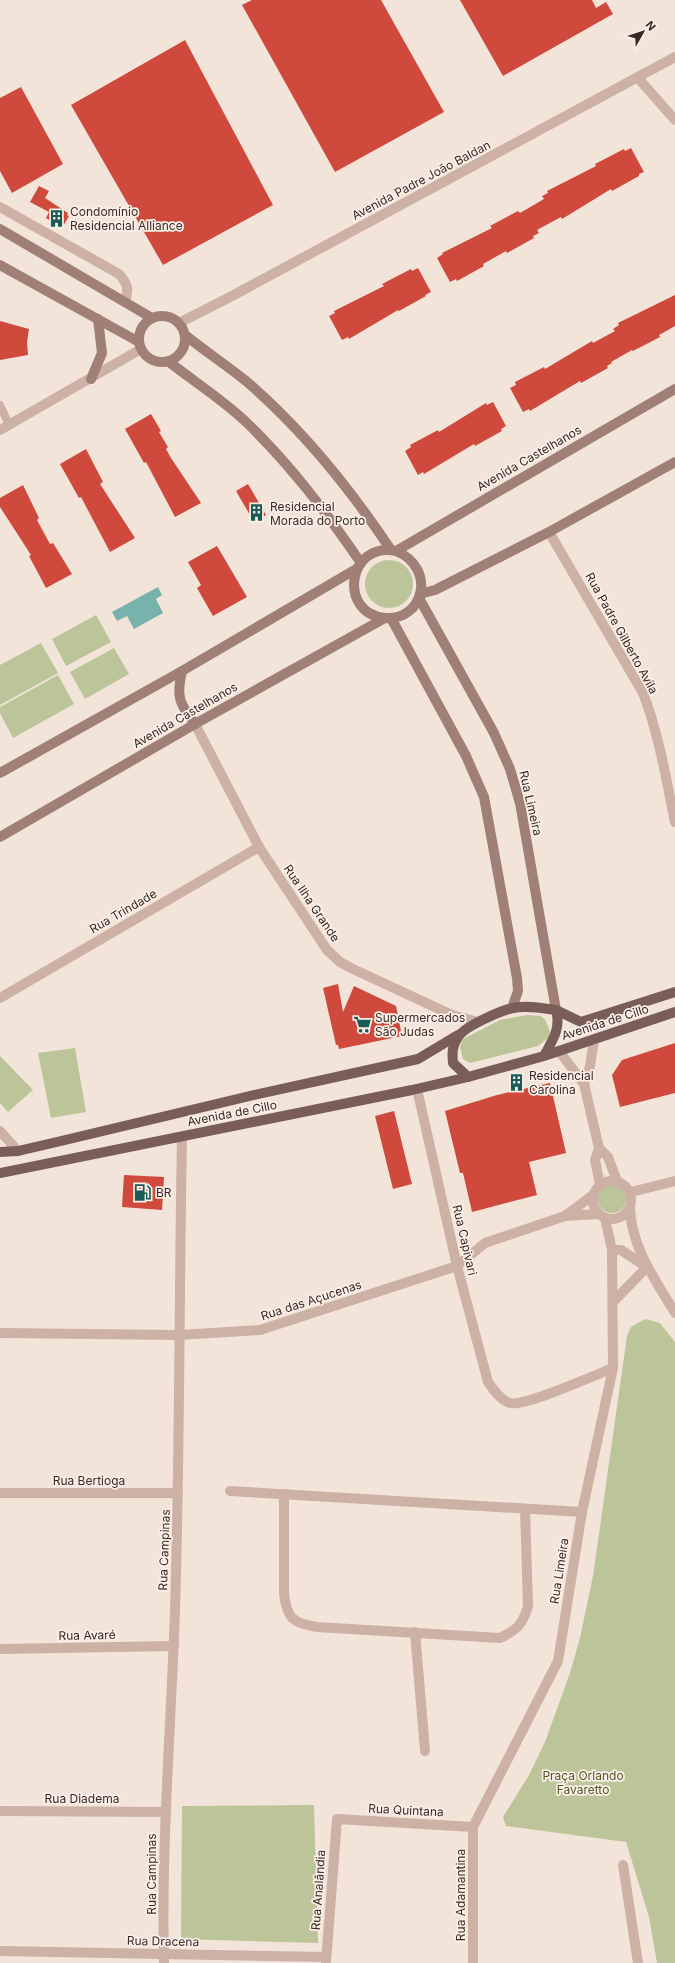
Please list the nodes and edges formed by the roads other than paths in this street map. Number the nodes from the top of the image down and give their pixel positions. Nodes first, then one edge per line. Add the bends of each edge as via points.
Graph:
1 (675, 57) edge
2 (638, 78) junction
3 (675, 120) edge
4 (0, 206) edge
5 (0, 229) edge
6 (0, 265) edge
7 (125, 302) junction
8 (152, 318) junction
9 (98, 319) junction
10 (179, 323) junction
11 (185, 335) junction
12 (140, 346) junction
13 (168, 361) junction
14 (91, 380) junction
15 (675, 389) edge
16 (0, 406) edge
17 (5, 428) edge
18 (675, 462) edge
19 (550, 532) junction
20 (393, 550) junction
21 (359, 565) junction
22 (420, 596) junction
23 (388, 618) junction
24 (182, 671) junction
25 (195, 724) junction
26 (0, 774) edge
27 (675, 822) edge
28 (0, 837) edge
29 (259, 847) junction
30 (675, 992) edge
31 (0, 998) edge
32 (512, 1008) junction
33 (556, 1010) junction
34 (675, 1012) edge
35 (478, 1022) junction
36 (458, 1035) junction
37 (594, 1040) junction
38 (558, 1051) junction
39 (544, 1056) junction
40 (468, 1077) junction
41 (584, 1084) junction
42 (417, 1089) junction
43 (0, 1131) edge
44 (182, 1137) junction
45 (599, 1148) junction
46 (18, 1151) junction
47 (0, 1152) edge
48 (0, 1173) edge
49 (617, 1181) junction
50 (675, 1182) edge
51 (600, 1185) junction
52 (630, 1192) junction
53 (593, 1195) junction
54 (630, 1208) junction
55 (565, 1216) junction
56 (602, 1216) junction
57 (612, 1250) junction
58 (457, 1266) junction
59 (647, 1267) junction
60 (614, 1301) junction
61 (675, 1313) edge
62 (0, 1333) edge
63 (179, 1335) junction
64 (613, 1368) junction
65 (230, 1491) dead end
66 (0, 1493) edge
67 (178, 1493) junction
68 (284, 1494) junction
69 (525, 1509) junction
70 (582, 1512) junction
71 (415, 1632) junction
72 (174, 1646) junction
73 (0, 1649) edge
74 (425, 1751) dead end
75 (0, 1811) edge
76 (165, 1812) junction
77 (337, 1819) joint
78 (473, 1827) junction
79 (623, 1865) dead end
80 (0, 1951) edge
81 (164, 1959) edge
82 (326, 1960) edge
83 (473, 1963) edge
84 (638, 1963) edge

1 - 2 street, Avenida Padre João Baldan
2 - 3 street
2 - 10 street, Avenida Padre João Baldan
4 - 7 street via 119,274 126,282 128,293
5 - 7 street
6 - 9 street
7 - 8 street
8 - 10 street via 165,316
8 - 12 street via 146,321 140,331
9 - 12 street
9 - 14 street via 102,353
10 - 11 street
11 - 13 street via 181,352
11 - 20 street via 246,382 313,446 357,499
12 - 13 street via 149,359
12 - 14 street
13 - 21 street via 244,420 281,458 331,519
14 - 17 street
15 - 20 street, Avenida Castelhanos
16 - 17 lane
18 - 19 street
19 - 22 street
19 - 27 street, Rua Padre Gilberto Avila via 643,693 661,750
20 - 21 street, Avenida Castelhanos via 375,552
20 - 22 street via 406,555 419,570 422,579
21 - 23 street via 354,575 353,586 356,596 368,612
21 - 24 street, Avenida Castelhanos
22 - 23 street, Avenida Castelhanos via 405,614
22 - 33 street, Rua Limeira via 494,733 510,769 520,803
23 - 25 street, Avenida Castelhanos
23 - 32 street via 466,756 484,797 517,978 518,991
24 - 25 street via 178,687 179,696
24 - 26 street, Avenida Castelhanos
25 - 28 street, Avenida Castelhanos
25 - 29 street, Rua Ilha Grande
29 - 31 street, Rua Trindade
29 - 35 street, Rua Ilha Grande via 327,950 340,962 452,1015
30 - 33 main road, Avenida de Cillo via 581,1022
32 - 33 main road, Avenida de Cillo
32 - 35 main road, Avenida de Cillo
33 - 39 main road, Avenida de Cillo via 559,1025
34 - 37 main road, Avenida de Cillo
35 - 36 main road, Avenida de Cillo
36 - 40 main road via 452,1050 453,1063
36 - 46 main road, Avenida de Cillo via 418,1059
37 - 38 main road, Avenida de Cillo
37 - 41 street
38 - 39 main road, Avenida de Cillo
38 - 41 street
39 - 40 main road, Avenida de Cillo
40 - 42 main road, Avenida de Cillo
41 - 45 street
42 - 44 main road, Avenida de Cillo
42 - 58 street, Rua Capivari
43 - 46 street
44 - 48 main road, Avenida de Cillo
44 - 63 street, Rua Campinas
45 - 49 street via 608,1156
45 - 51 street via 595,1160
46 - 47 main road, Avenida de Cillo
49 - 51 street
49 - 52 street via 623,1183
50 - 52 street
51 - 53 street
52 - 54 street
53 - 55 street, Rua das Açucenas
53 - 56 street via 594,1207
54 - 56 street via 617,1219
54 - 59 street via 630,1223
55 - 56 street, Rua das Açucenas
55 - 58 street, Rua das Açucenas via 485,1243
56 - 57 street, Rua Limeira
57 - 59 street via 621,1250
57 - 60 street, Rua Limeira
58 - 63 street, Rua das Açucenas via 260,1330
58 - 64 street, Rua Capivari via 488,1382 497,1394 510,1403 526,1402
59 - 60 street
59 - 61 street
60 - 64 street, Rua Limeira
62 - 63 street, Rua das Açucenas
63 - 67 street, Rua Campinas
64 - 70 street, Rua Limeira
65 - 68 street
66 - 67 street, Rua Bertioga
67 - 72 street, Rua Campinas
68 - 69 street
68 - 71 street via 284,1594 286,1610 299,1624
69 - 70 street
69 - 71 street via 528,1606 525,1618 514,1631 500,1638
70 - 78 street, Rua Limeira via 558,1660
71 - 74 street
72 - 73 street, Rua Avaré
72 - 76 street, Rua Campinas
75 - 76 street, Rua Diadema
76 - 81 street, Rua Campinas
77 - 78 street, Rua Quintana
77 - 82 street, Rua Analândia
78 - 83 street, Rua Adamantina
79 - 84 street
80 - 81 street, Rua Dracena
81 - 82 street, Rua Dracena

